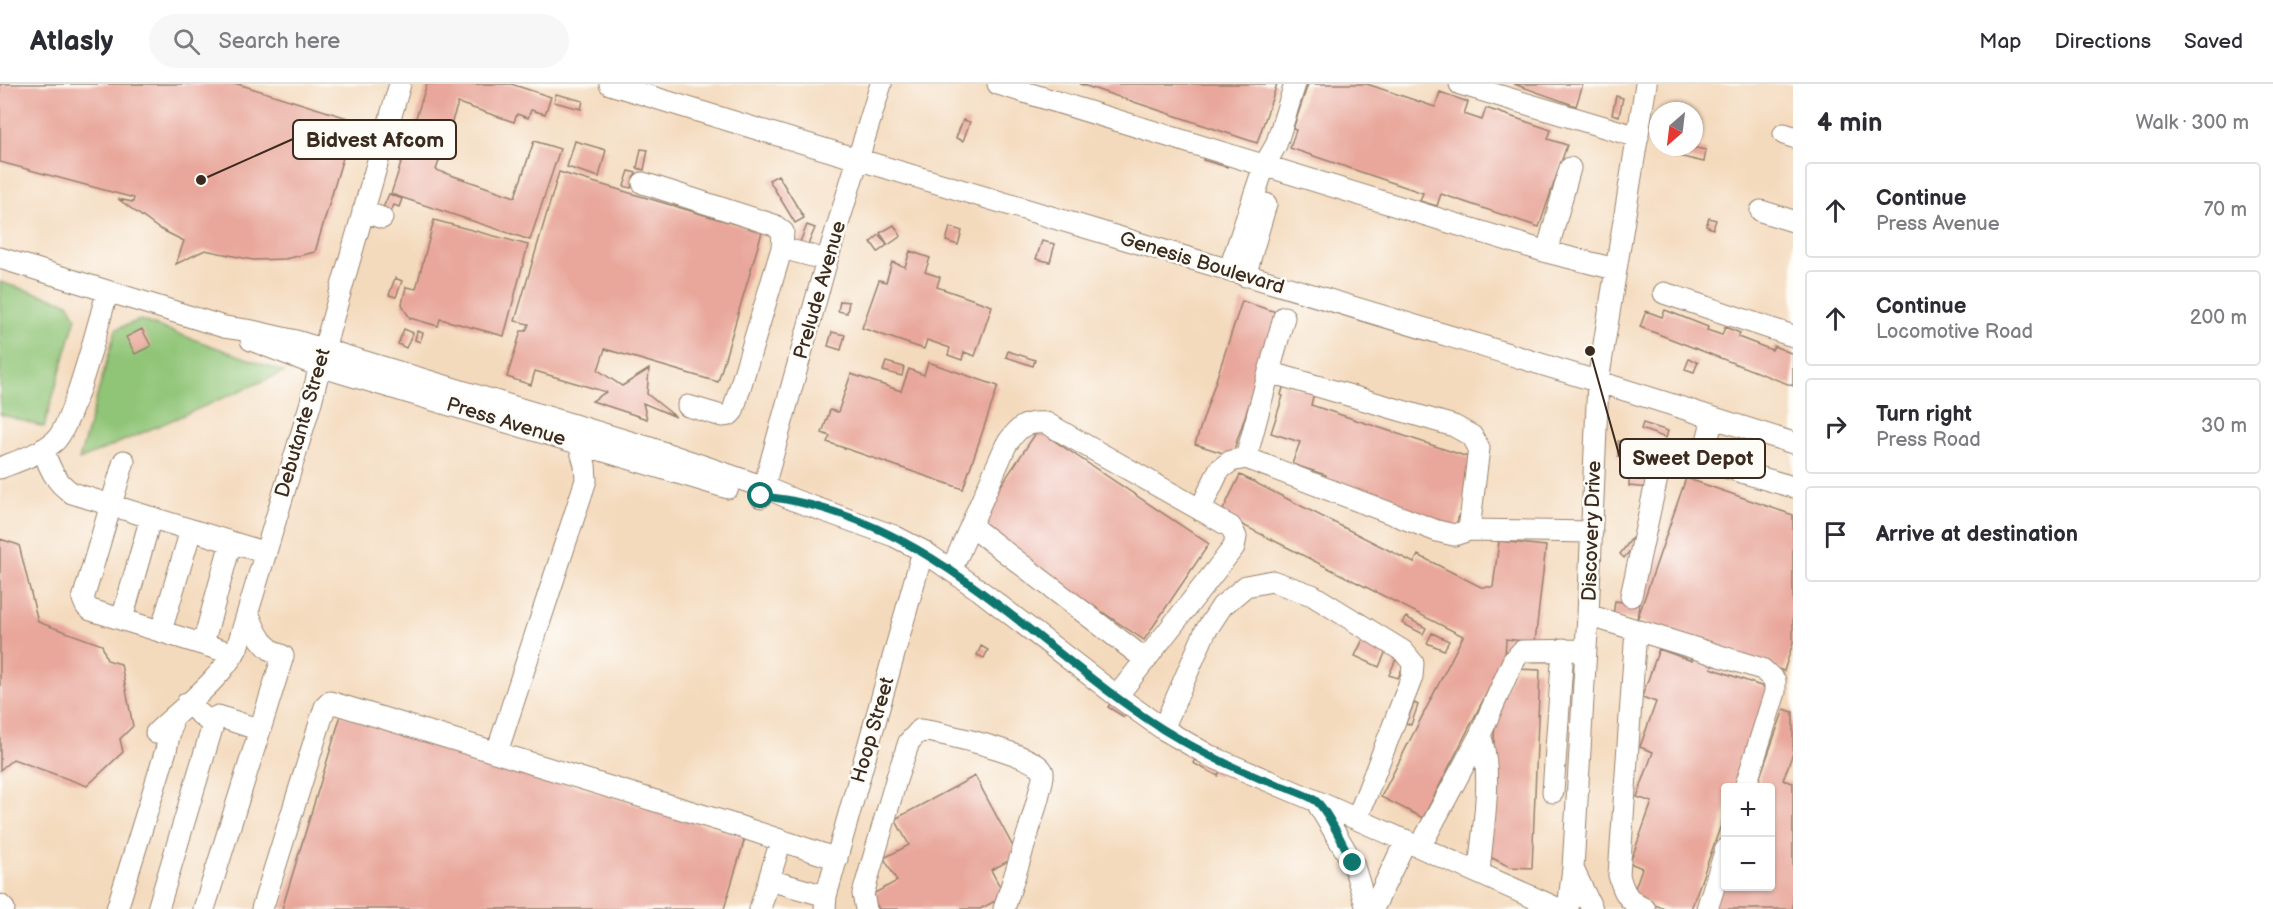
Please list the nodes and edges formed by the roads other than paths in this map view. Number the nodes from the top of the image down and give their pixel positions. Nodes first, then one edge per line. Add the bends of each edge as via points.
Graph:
1 (400, 84) edge
2 (610, 84) edge
3 (881, 84) edge
4 (998, 84) edge
5 (1295, 84) edge
6 (1460, 84) edge
7 (1646, 84) edge
8 (1638, 137) junction
9 (858, 160) junction
10 (1270, 168) junction
11 (1570, 168) dead end
12 (643, 183) dead end
13 (1761, 211) dead end
14 (1793, 221) edge
15 (782, 248) junction
16 (1547, 252) junction
17 (0, 258) edge
18 (827, 260) junction
19 (1616, 269) junction
20 (1237, 274) junction
21 (107, 293) junction
22 (1664, 293) dead end
23 (1284, 317) dead end
24 (224, 327) junction
25 (1793, 336) edge
26 (321, 357) junction
27 (296, 358) junction
28 (1269, 372) junction
29 (363, 379) junction
30 (1598, 381) junction
31 (311, 402) junction
32 (688, 406) dead end
33 (1713, 418) junction
34 (1793, 443) edge
35 (579, 444) junction
36 (43, 449) junction
37 (644, 455) junction
38 (1246, 458) junction
39 (1702, 460) junction
40 (124, 461) dead end
41 (0, 468) edge
42 (1793, 487) edge
43 (763, 491) junction
44 (110, 505) junction
45 (1200, 510) junction
46 (151, 517) junction
47 (971, 526) junction
48 (191, 530) junction
49 (1469, 530) junction
50 (1592, 532) junction
51 (231, 542) junction
52 (923, 551) junction
53 (266, 553) junction
54 (951, 571) junction
55 (1631, 596) dead end
56 (248, 612) junction
57 (1588, 615) junction
58 (122, 619) junction
59 (1636, 630) junction
60 (161, 631) junction
61 (203, 645) junction
62 (1563, 650) junction
63 (1586, 650) junction
64 (234, 654) junction
65 (1146, 660) junction
66 (1117, 696) junction
67 (180, 710) junction
68 (210, 721) junction
69 (1164, 729) junction
70 (260, 730) junction
71 (156, 733) dead end
72 (1480, 735) junction
73 (498, 752) junction
74 (1747, 783) edge
75 (1553, 792) dead end
76 (1316, 801) junction
77 (1357, 819) junction
78 (781, 840) junction
79 (1413, 843) junction
80 (837, 859) junction
81 (1721, 862) edge
82 (1573, 868) junction
83 (1479, 873) junction
84 (769, 880) junction
85 (826, 903) edge
86 (0, 905) edge
87 (4, 909) edge
88 (117, 909) edge
89 (158, 909) edge
90 (204, 909) edge
91 (262, 909) edge
92 (760, 909) edge
93 (866, 909) edge
94 (1004, 909) edge
95 (1367, 909) edge
96 (1373, 909) edge
97 (1559, 909) edge
98 (1568, 909) edge
99 (1592, 909) edge
100 (1644, 909) edge
101 (1707, 909) edge

1 - 26 street, Debutante Street via 372,214
2 - 9 street, Genesis Boulevard
3 - 9 street, Prelude Avenue
4 - 10 street
5 - 10 street
6 - 8 street
7 - 8 street, Discovery Drive
8 - 19 street, Discovery Drive
9 - 18 street, Prelude Avenue
9 - 20 street, Genesis Boulevard
10 - 16 street
10 - 20 street
11 - 16 street
12 - 15 street via 774,225 783,232
13 - 14 street
15 - 18 street
15 - 32 street via 733,411 722,416
16 - 19 street
17 - 21 street, Press Avenue
18 - 43 street, Prelude Avenue
19 - 30 street, Discovery Drive
20 - 30 street, Genesis Boulevard
21 - 24 street, Press Avenue
21 - 36 street via 65,425 55,441
22 - 25 street
23 - 28 street
24 - 26 street, Press Avenue via 271,334
24 - 27 street, Press Avenue
26 - 27 street, Press Avenue
26 - 29 street, Press Avenue
26 - 31 street, Debutante Street
26 - 37 street, Press Avenue
27 - 31 street via 304,371
28 - 38 street
28 - 49 street via 1454,426 1472,436 1479,448
29 - 31 street via 328,388
29 - 35 street, Press Avenue
30 - 33 street, Genesis Boulevard
30 - 50 street, Discovery Drive
31 - 53 street, Debutante Street
33 - 34 street, Genesis Boulevard
33 - 39 street
35 - 37 street, Press Avenue
35 - 73 street via 586,480
36 - 41 street
36 - 44 street via 50,471 62,487
37 - 43 street, Press Avenue
38 - 45 street via 1231,461 1219,470
38 - 49 street via 1437,531 1454,535
39 - 42 street
39 - 55 street via 1668,456 1659,469
40 - 44 street
43 - 52 street, Press Avenue via 894,536
44 - 46 street
44 - 58 street via 83,599 91,610
45 - 47 street via 1046,423 1031,421 1016,430 1006,445
45 - 65 street via 1231,527 1236,537 1233,547
46 - 48 street
46 - 58 street
47 - 54 street
47 - 65 street
48 - 51 street
48 - 60 street
49 - 50 street
50 - 57 street, Discovery Drive
51 - 53 street
51 - 61 street
52 - 54 street, Press Avenue
52 - 80 street, Hoop Street
53 - 56 street, Debutante Street
54 - 66 street, Press Avenue
56 - 64 street, Debutante Street
56 - 70 street via 259,638 273,653 283,656
57 - 59 street
57 - 63 street, Discovery Drive
58 - 60 street
59 - 74 street via 1762,669 1775,681
59 - 100 street via 1619,875 1623,891
60 - 61 street
61 - 64 street
62 - 63 street
62 - 72 street via 1522,651 1513,661
62 - 75 street
63 - 82 street, Discovery Drive
64 - 67 street, Debutante Street
65 - 66 street
66 - 69 street, Press Avenue
67 - 68 street
67 - 71 street, Debutante Street
67 - 88 street
68 - 70 street via 218,716
68 - 89 street via 213,725
69 - 76 street, Press Avenue via 1210,756
69 - 77 street via 1205,632 1222,606 1246,586 1272,581 1312,595 1403,651 1413,663 1412,677
70 - 90 street
72 - 79 street
72 - 83 street via 1487,769
73 - 78 street
73 - 91 street via 330,702 325,707
76 - 77 street, Press Avenue
76 - 95 street via 1353,863
77 - 79 street, Press Avenue
78 - 80 street
78 - 84 street
79 - 83 street, Press Avenue
79 - 96 street
80 - 85 street, Hoop Street
81 - 101 street
82 - 98 street, Discovery Drive
82 - 99 street
83 - 97 street, Press Avenue
84 - 85 street
84 - 92 street
86 - 87 street
93 - 94 street via 863,894 897,777 909,742 920,730 1020,755 1040,766 1044,773

